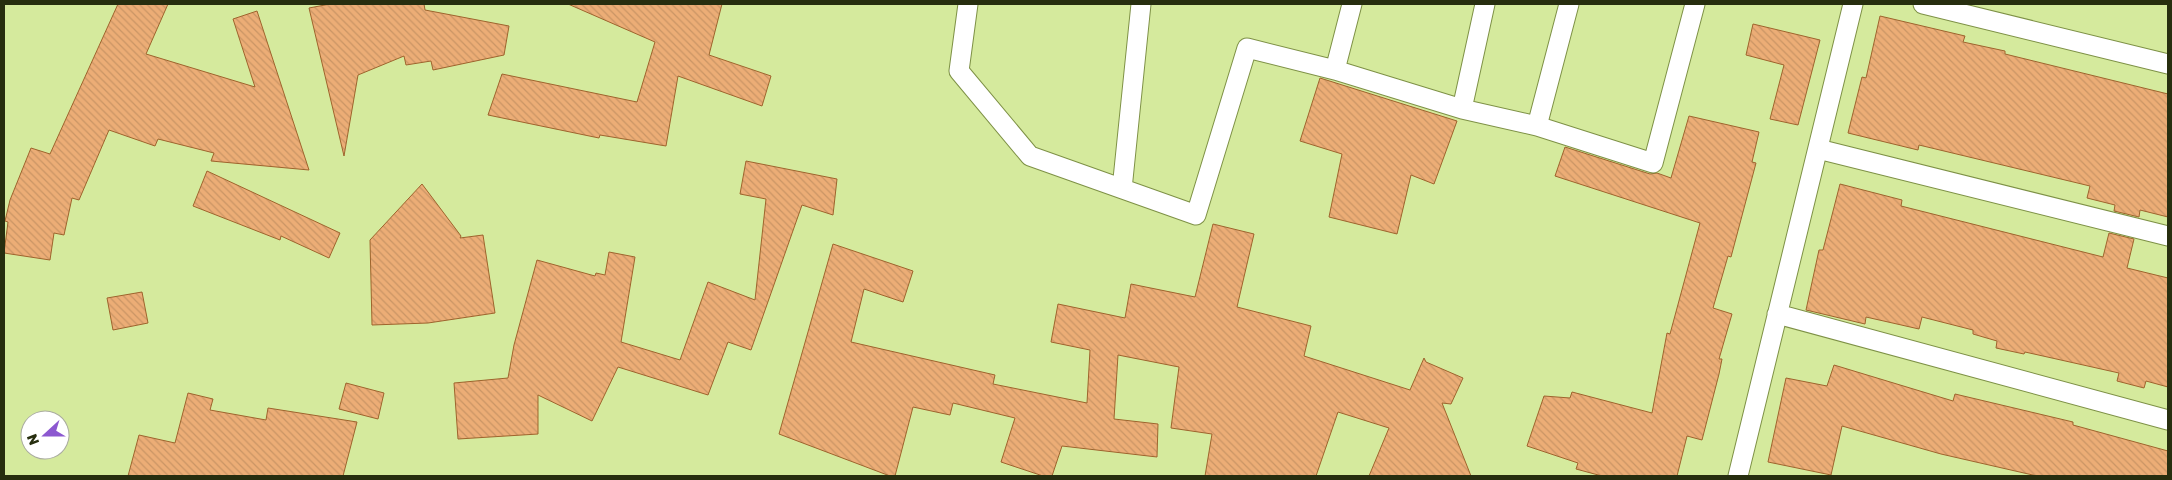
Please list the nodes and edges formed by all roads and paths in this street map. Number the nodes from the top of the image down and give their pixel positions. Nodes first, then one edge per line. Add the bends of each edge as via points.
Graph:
1 (968, 4) edge
2 (1141, 4) edge
3 (1352, 4) edge
4 (1485, 4) edge
5 (1569, 4) edge
6 (1695, 4) edge
7 (1853, 4) edge
8 (1923, 4) edge
9 (2168, 64) edge
10 (1335, 70) junction
11 (1462, 108) junction
12 (1537, 126) junction
13 (1818, 149) junction
14 (1122, 189) junction
15 (2168, 236) edge
16 (1778, 314) junction
17 (2168, 420) edge
18 (1738, 476) edge

1 - 14 lane via 959,71 1030,156
2 - 14 lane
3 - 10 lane
4 - 11 lane
5 - 12 lane
6 - 12 lane via 1654,163
7 - 13 lane
8 - 9 lane
10 - 11 lane
10 - 14 lane via 1247,48 1196,216
11 - 12 lane
13 - 15 lane
13 - 16 lane
16 - 17 lane
16 - 18 lane

